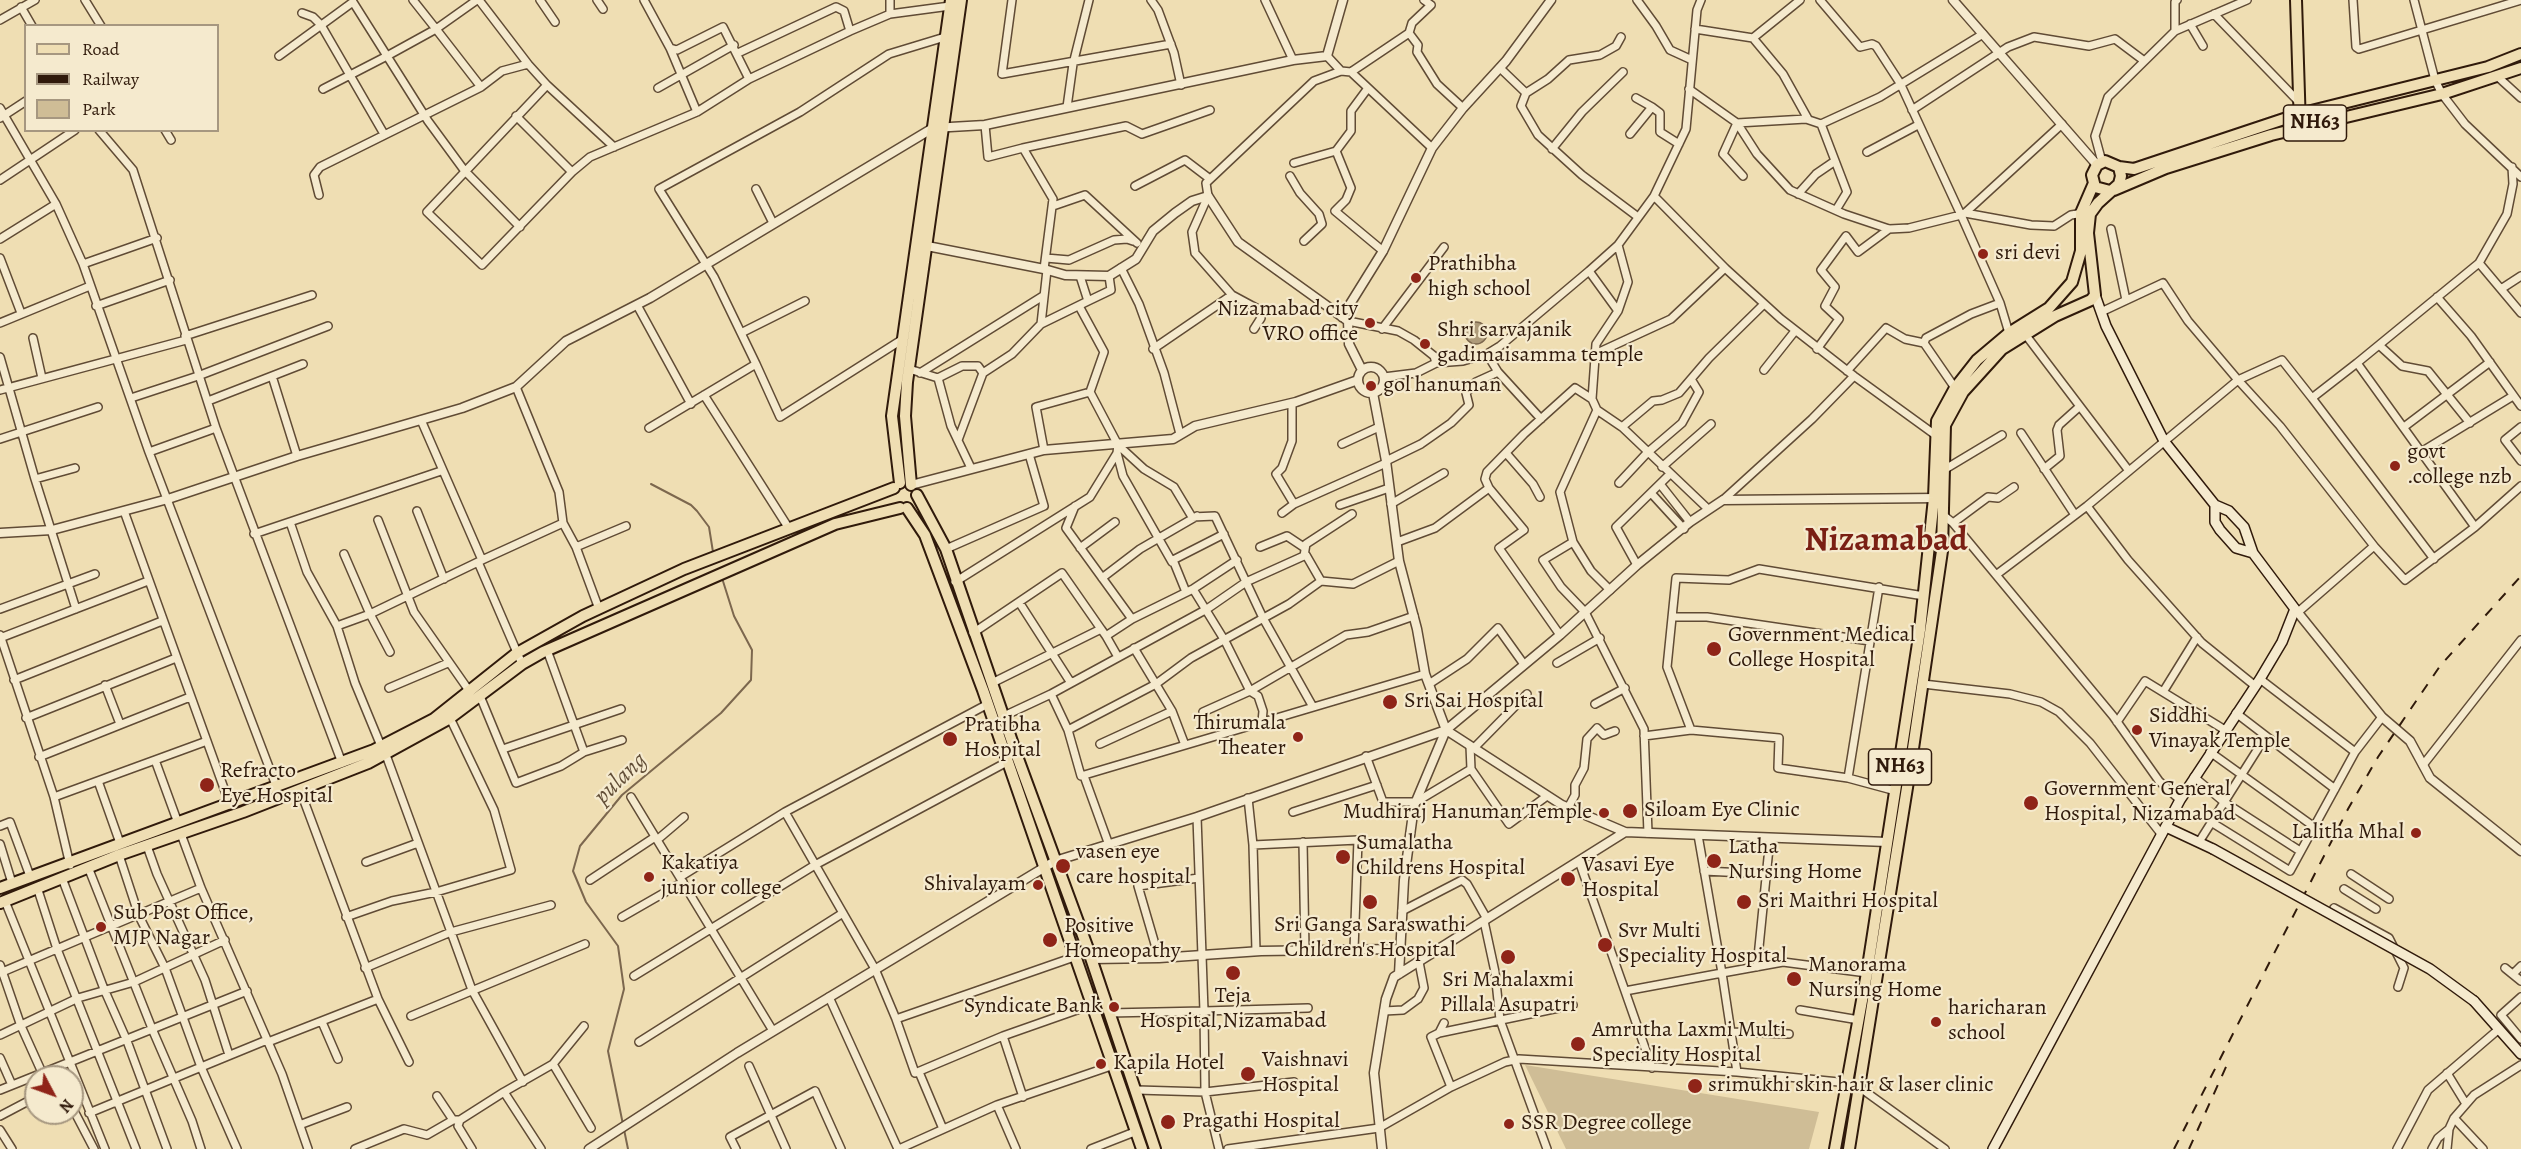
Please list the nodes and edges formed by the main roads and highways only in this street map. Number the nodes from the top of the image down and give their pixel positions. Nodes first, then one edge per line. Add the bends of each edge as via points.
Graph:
1 (961, 0) edge
2 (2296, 0) edge
3 (950, 3) edge
4 (2521, 54) edge
5 (2521, 68) edge
6 (2299, 114) junction
7 (2300, 126) junction
8 (937, 127) junction
9 (2119, 167) junction
10 (2094, 183) junction
11 (2112, 191) junction
12 (2085, 213) junction
13 (2072, 282) junction
14 (2094, 283) junction
15 (2094, 295) junction
16 (2082, 303) junction
17 (905, 488) junction
18 (1937, 501) junction
19 (2215, 506) junction
20 (904, 508) junction
21 (2253, 553) junction
22 (520, 658) junction
23 (475, 694) junction
24 (384, 750) junction
25 (180, 828) junction
26 (2164, 831) junction
27 (0, 888) edge
28 (3, 902) edge
29 (2521, 1054) edge
30 (1854, 1085) junction
31 (1142, 1149) edge
32 (1155, 1149) edge
33 (1835, 1149) edge
34 (1849, 1149) edge
35 (1993, 1149) edge

1 - 8 main road
2 - 6 main road
3 - 8 main road
4 - 6 main road, NH63 via 2488,67
5 - 7 main road, NH63 via 2442,94
6 - 7 main road
6 - 9 main road, NH63 via 2134,169
7 - 11 main road, NH63 via 2166,168
8 - 17 main road via 927,246 909,369
8 - 17 main road via 892,416
9 - 10 main road, NH63 via 2113,163 2099,164 2092,175
9 - 11 main road via 2119,184
10 - 11 main road
10 - 12 main road, NH63
11 - 12 main road, NH63
12 - 13 main road, NH63 via 2081,251
12 - 14 main road, NH63
13 - 14 main road via 2083,276
13 - 16 main road via 2070,294
13 - 18 main road, NH63 via 2049,308 2009,333 1977,360 1955,387 1939,413 1934,434
14 - 15 main road, NH63
15 - 16 main road, NH63
15 - 19 main road via 2164,441
16 - 18 main road, NH63 via 2002,349 1948,414
17 - 20 main road via 915,502
17 - 20 main road via 892,500
17 - 22 main road via 788,527 684,569 599,609
17 - 32 main road via 946,549
18 - 30 main road, NH63 via 1859,1020
18 - 30 main road, NH63 via 1948,520
19 - 21 main road via 2229,511 2244,527
19 - 21 main road via 2220,530 2236,548
20 - 22 main road via 869,513 835,524 547,650
20 - 31 main road via 925,535 988,704
21 - 26 main road via 2296,611 2282,642 2194,777
22 - 23 main road
23 - 24 main road
23 - 24 main road via 450,718
24 - 25 main road via 277,785
24 - 25 main road via 300,790
25 - 27 main road via 120,843
25 - 28 main road via 147,846
26 - 29 main road, bridge via 2213,849 2430,969 2474,1001
26 - 35 main road
30 - 33 main road, NH63
30 - 34 main road, NH63

